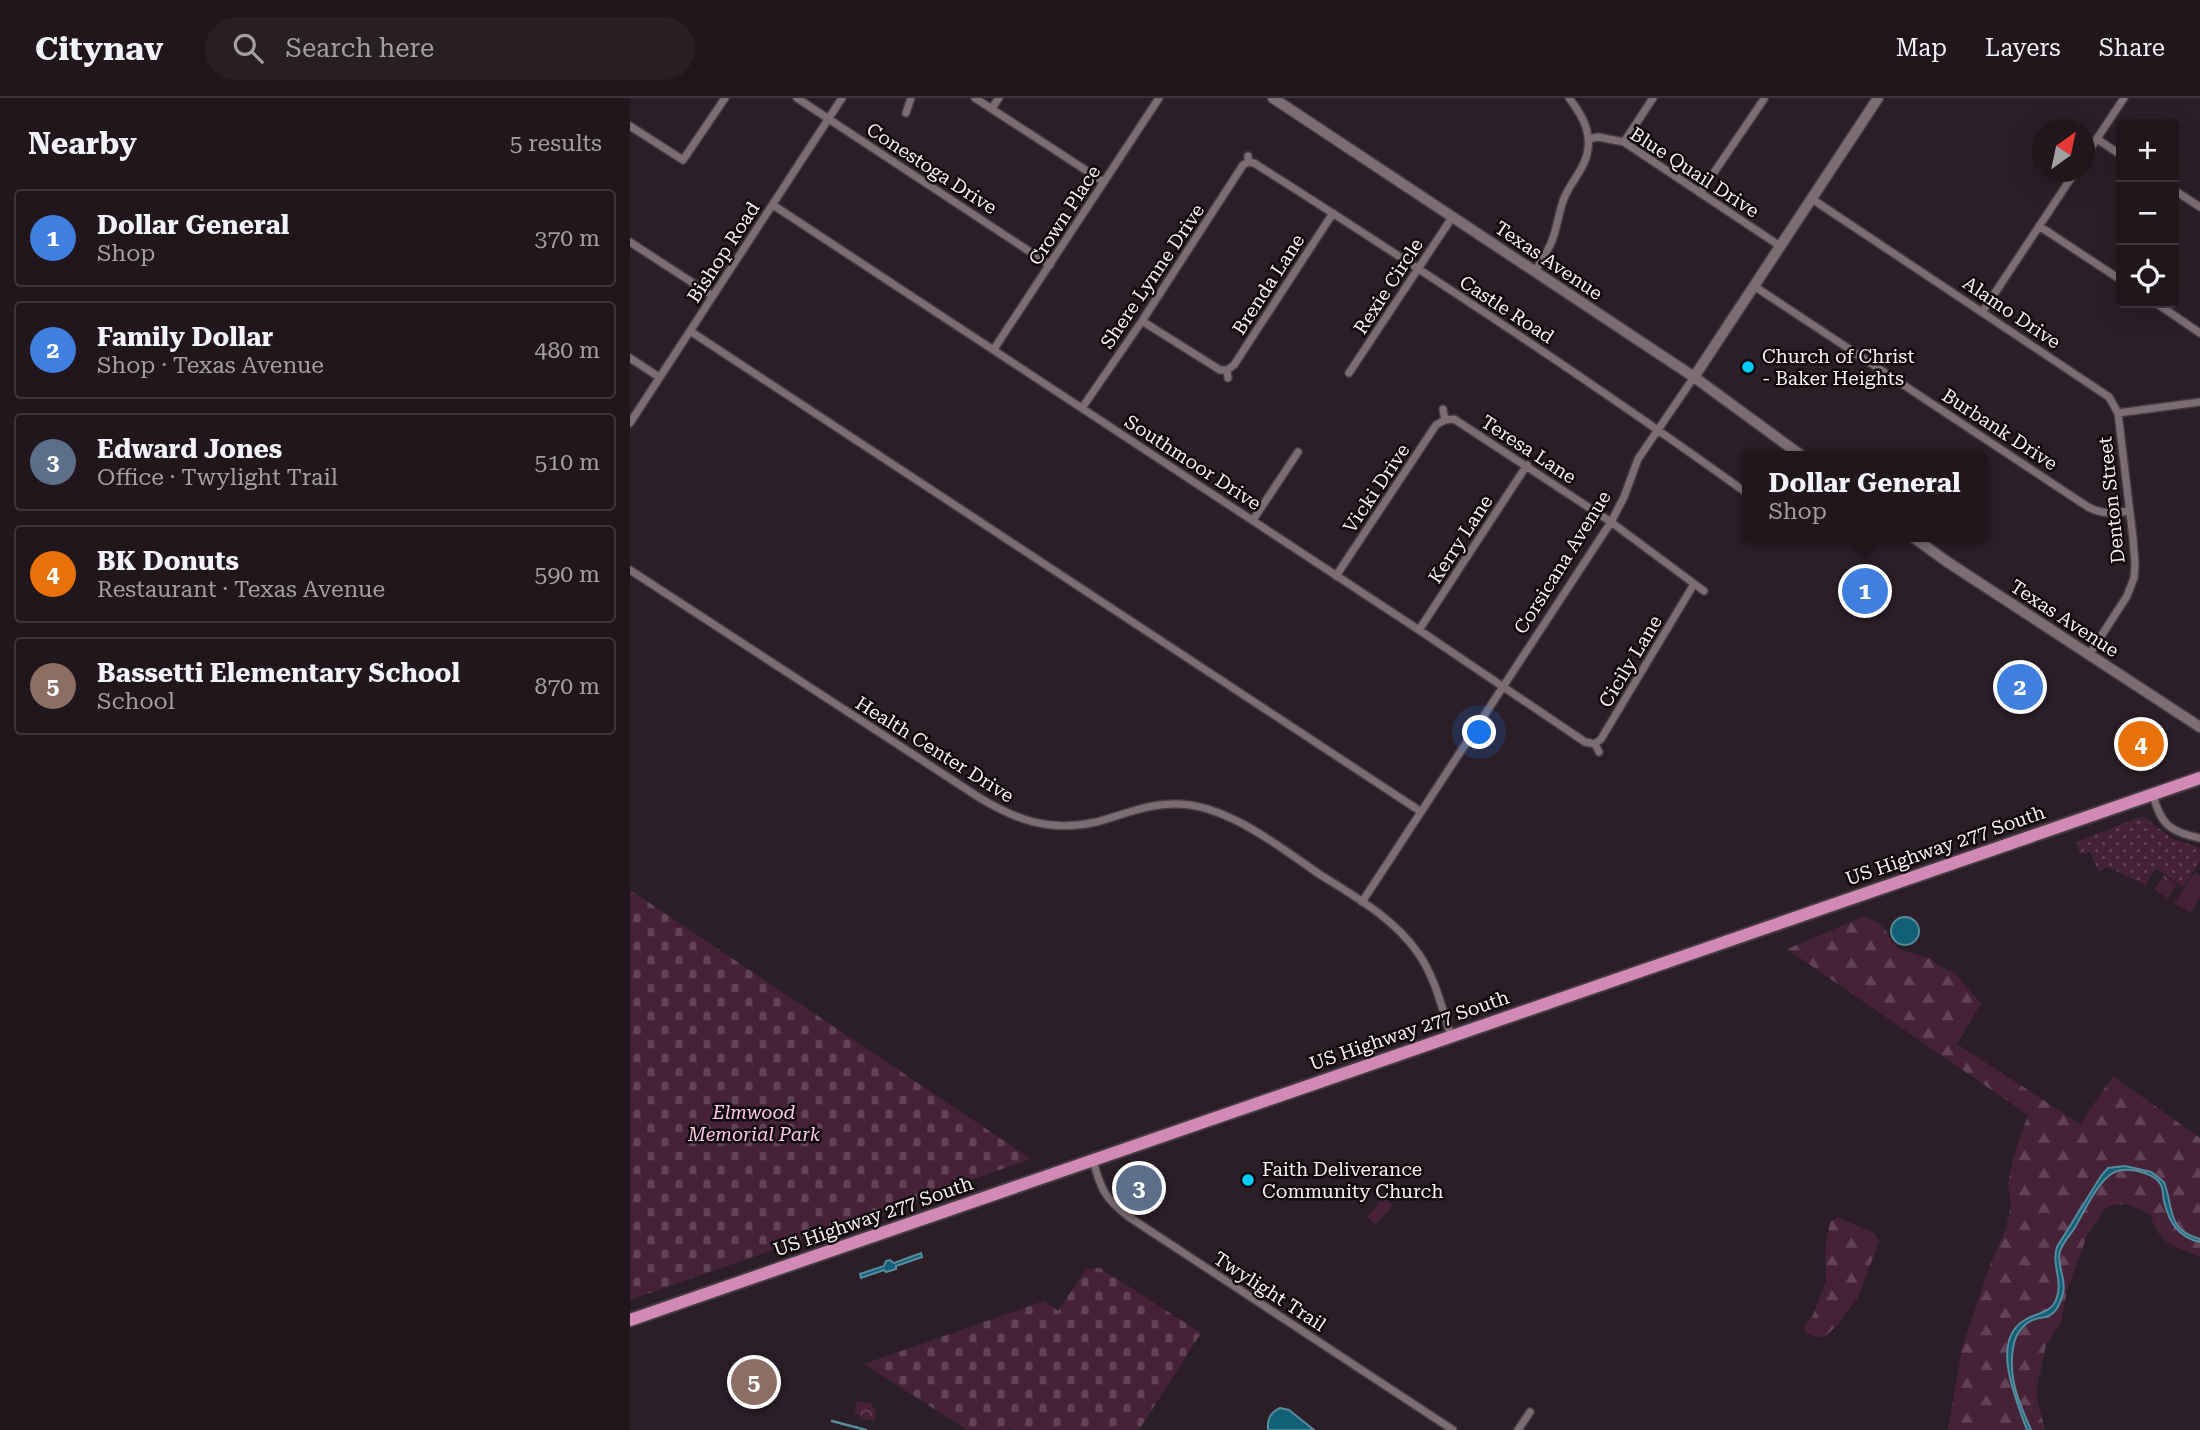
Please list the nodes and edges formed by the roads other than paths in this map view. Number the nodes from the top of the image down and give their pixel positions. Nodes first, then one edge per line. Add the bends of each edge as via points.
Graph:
1 (725, 98) edge
2 (797, 98) edge
3 (842, 98) edge
4 (911, 98) edge
5 (975, 98) edge
6 (999, 98) edge
7 (1273, 98) edge
8 (1569, 98) edge
9 (1653, 98) edge
10 (1878, 98) edge
11 (2124, 98) edge
12 (1158, 99) edge
13 (1764, 100) edge
14 (992, 108) junction
15 (906, 113) dead end
16 (829, 119) junction
17 (630, 126) edge
18 (1589, 139) junction
19 (2097, 139) junction
20 (1623, 142) junction
21 (2095, 142) edge
22 (2116, 152) edge
23 (1248, 159) joint
24 (1104, 182) junction
25 (2068, 182) edge
26 (1700, 193) junction
27 (2179, 193) edge
28 (1812, 199) junction
29 (773, 205) junction
30 (2200, 207) edge
31 (1334, 213) junction
32 (1453, 216) junction
33 (2039, 226) junction
34 (630, 242) edge
35 (1780, 246) junction
36 (1050, 265) junction
37 (1418, 269) junction
38 (1535, 271) junction
39 (2116, 277) edge
40 (1754, 286) junction
41 (713, 296) junction
42 (2163, 308) edge
43 (1983, 311) junction
44 (1142, 321) junction
45 (690, 331) junction
46 (2200, 333) edge
47 (994, 349) junction
48 (630, 358) edge
49 (1349, 373) dead end
50 (659, 377) junction
51 (1693, 377) junction
52 (2200, 402) edge
53 (1082, 408) junction
54 (1443, 409) dead end
55 (2118, 413) junction
56 (1446, 420) junction
57 (630, 423) edge
58 (1657, 428) junction
59 (1795, 451) edge
60 (1298, 452) dead end
61 (1527, 465) junction
62 (1742, 490) edge
63 (2128, 510) junction
64 (1253, 520) junction
65 (1611, 522) junction
66 (1920, 542) edge
67 (630, 570) edge
68 (1336, 576) junction
69 (1694, 584) junction
70 (1704, 591) dead end
71 (1419, 630) junction
72 (2089, 655) junction
73 (1503, 686) junction
74 (2200, 727) edge
75 (1595, 744) junction
76 (1599, 752) dead end
77 (2200, 778) edge
78 (2153, 794) junction
79 (1420, 811) junction
80 (2200, 838) edge
81 (1362, 902) junction
82 (1451, 1036) junction
83 (1093, 1160) junction
84 (630, 1320) edge
85 (1530, 1412) dead end
86 (1453, 1430) edge
87 (1518, 1430) edge

1 - 17 street via 683,160
2 - 16 street, Conestoga Drive
3 - 16 street, Bishop Road
4 - 15 street
5 - 14 street
6 - 14 street
7 - 32 street, Texas Avenue
8 - 18 street
9 - 20 street
10 - 28 street, Corsicana Avenue
11 - 19 street
12 - 24 street, Crown Place
13 - 26 street
14 - 24 street
16 - 29 street, Bishop Road
16 - 36 street, Conestoga Drive
18 - 20 street, Blue Quail Drive
18 - 38 street via 1584,163
19 - 21 street
19 - 22 street
20 - 26 street, Blue Quail Drive
23 - 31 street, Castle Road
23 - 44 street, Shere Lynne Drive
24 - 36 street, Crown Place
25 - 33 street
26 - 35 street, Blue Quail Drive
27 - 30 street
28 - 35 street, Corsicana Avenue
28 - 43 street, Alamo Drive
29 - 41 street, Bishop Road
29 - 47 street, Southmoor Drive
31 - 37 street, Castle Road
31 - 44 street, Brenda Lane via 1227,374
32 - 37 street, Rexie Circle
32 - 38 street, Texas Avenue
33 - 39 street
33 - 43 street
34 - 41 street
35 - 40 street, Corsicana Avenue
36 - 47 street, Crown Place
37 - 49 street, Rexie Circle
37 - 58 street, Castle Road
38 - 51 street, Texas Avenue
40 - 51 street, Corsicana Avenue
40 - 63 street, Burbank Drive via 2088,507 2113,514
41 - 45 street, Bishop Road
42 - 46 street
43 - 55 street, Alamo Drive via 2109,397
44 - 53 street, Shere Lynne Drive
45 - 50 street, Bishop Road
45 - 79 street
47 - 53 street, Southmoor Drive
48 - 50 street
50 - 57 street, Bishop Road
51 - 58 street, Corsicana Avenue
51 - 59 street, Texas Avenue
52 - 55 street
53 - 64 street, Southmoor Drive
54 - 56 street
55 - 63 street, Denton Street
56 - 61 street, Teresa Lane via 1454,419
56 - 68 street, Vicki Drive via 1436,425
58 - 62 street, Castle Road
58 - 65 street, Corsicana Avenue
60 - 64 street
61 - 65 street, Teresa Lane
61 - 71 street, Kerry Lane
63 - 72 street, Denton Street via 2134,578
64 - 68 street, Southmoor Drive
65 - 69 street, Teresa Lane
65 - 73 street, Corsicana Avenue
66 - 72 street, Texas Avenue
67 - 81 street, Health Center Drive via 980,798 1022,820 1068,826 1157,806 1201,807 1238,822
68 - 71 street, Southmoor Drive
69 - 70 street, Teresa Lane
69 - 75 street, Cicily Lane
71 - 73 street, Southmoor Drive
72 - 74 street, Texas Avenue
73 - 75 street, Southmoor Drive via 1585,742
73 - 79 street, Corsicana Avenue
75 - 76 street
77 - 78 highway, US Highway 277 South
78 - 80 street via 2168,826
78 - 82 highway, US Highway 277 South
79 - 81 street, Corsicana Avenue
81 - 82 street, Health Center Drive via 1417,951
82 - 83 highway, US Highway 277 South
83 - 84 highway, US Highway 277 South
83 - 86 street, Twylight Trail via 1105,1195 1129,1217
85 - 87 street

